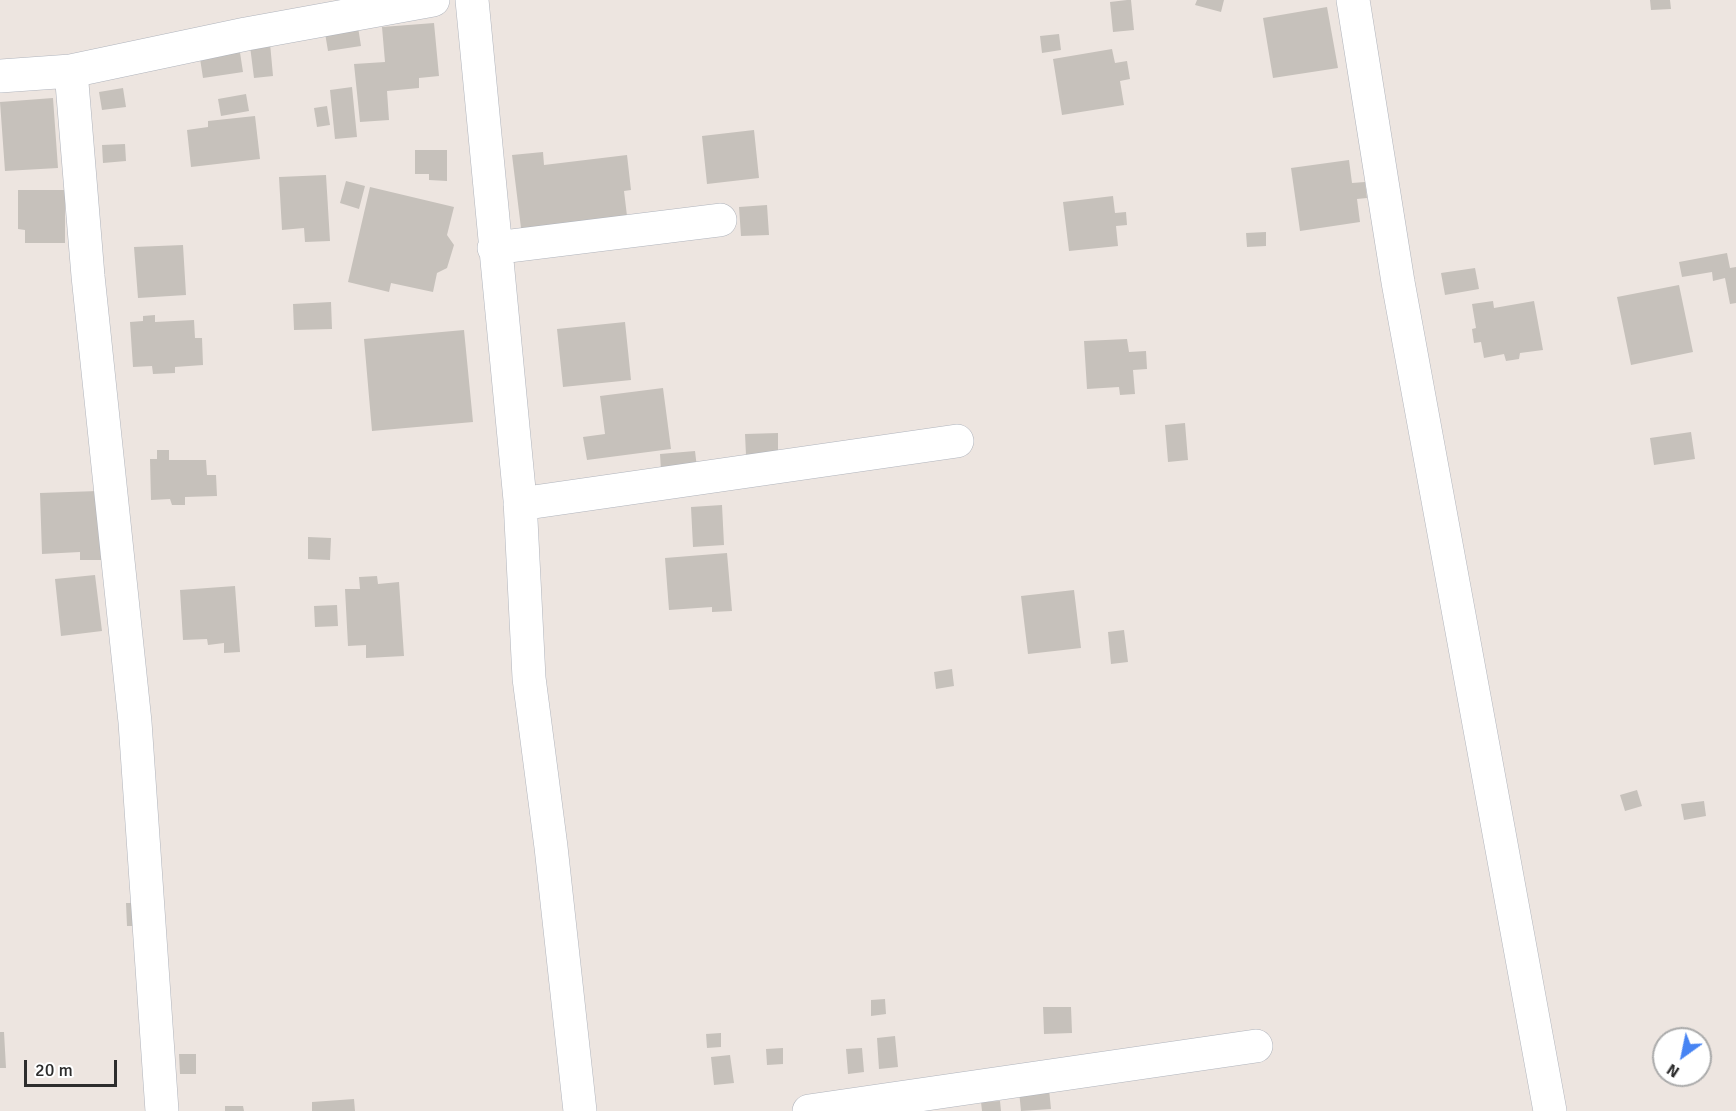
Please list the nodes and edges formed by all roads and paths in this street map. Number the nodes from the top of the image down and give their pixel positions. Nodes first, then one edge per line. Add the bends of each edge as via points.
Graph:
1 (433, 0) edge
2 (471, 0) edge
3 (1353, 0) edge
4 (71, 71) junction
5 (0, 76) edge
6 (720, 220) dead end
7 (494, 248) junction
8 (957, 441) dead end
9 (520, 504) junction
10 (1256, 1046) dead end
11 (162, 1111) edge
12 (580, 1111) edge
13 (809, 1111) edge
14 (1550, 1111) edge

1 - 4 street
2 - 7 street
3 - 14 street via 1400,294
4 - 5 street
4 - 11 street via 88,276 135,722
6 - 7 street
7 - 9 street
8 - 9 street
9 - 12 street via 529,678
10 - 13 street

